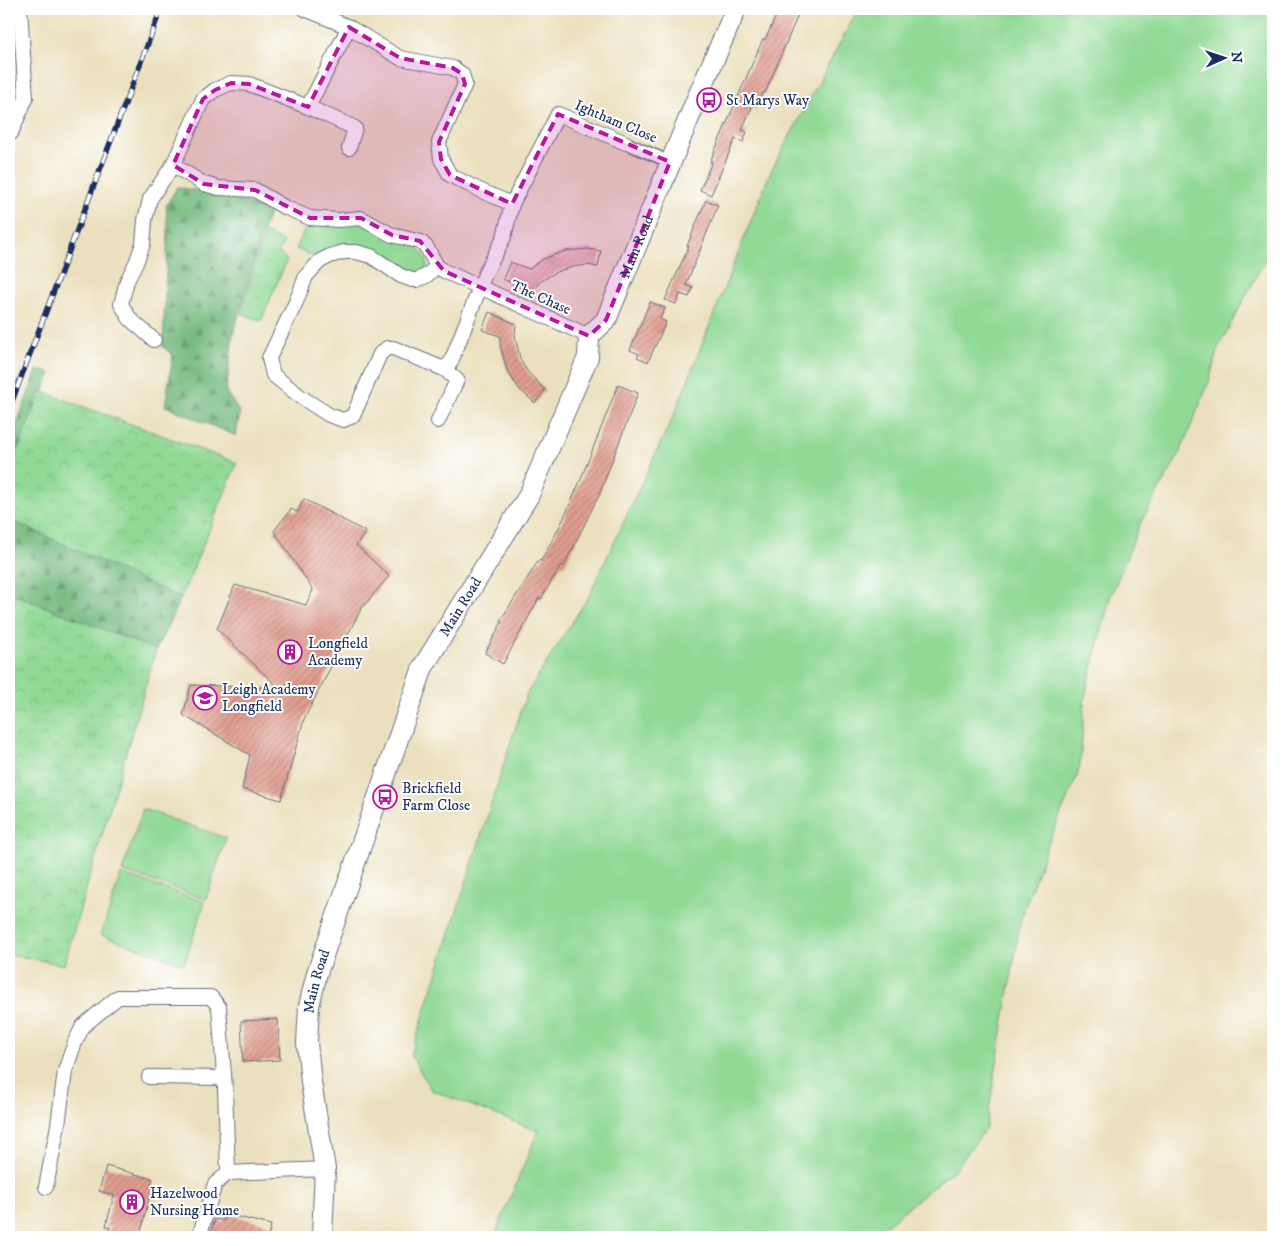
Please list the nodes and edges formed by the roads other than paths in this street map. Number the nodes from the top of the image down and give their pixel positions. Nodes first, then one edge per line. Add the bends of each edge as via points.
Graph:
1 (20, 9) edge
2 (304, 9) edge
3 (736, 9) edge
4 (349, 27) junction
5 (308, 106) junction
6 (9, 135) edge
7 (626, 143) joint
8 (349, 148) dead end
9 (670, 162) junction
10 (173, 165) junction
11 (512, 204) junction
12 (437, 266) junction
13 (479, 287) junction
14 (589, 336) junction
15 (154, 340) dead end
16 (444, 369) junction
17 (438, 421) dead end
18 (149, 1077) dead end
19 (224, 1078) junction
20 (325, 1169) junction
21 (228, 1174) junction
22 (46, 1187) dead end
23 (199, 1237) edge
24 (322, 1237) edge

1 - 6 street via 26,98
2 - 4 street
3 - 9 main road, Main Road
4 - 5 street
4 - 11 street via 400,58 453,68 462,74 465,84 439,142 441,159 450,174
5 - 8 street via 355,128
5 - 10 street via 249,84 231,83 203,98
7 - 9 street, Ightham Close
7 - 11 street, Ightham Close via 558,114
9 - 14 main road, Main Road via 606,320
10 - 12 street via 204,184 252,189 284,208 310,218 361,218 388,234 421,242
10 - 15 street via 150,199 143,244 121,304 130,319
11 - 13 street via 504,237
12 - 13 street, The Chase
12 - 16 street via 426,276 414,280 364,254 344,252 326,257 306,276 269,358 273,375 328,415 343,420 353,416 380,354 387,348
13 - 14 street, The Chase
13 - 16 street via 451,362
14 - 20 main road, Main Road via 588,357 530,494 423,667 317,973 308,1006 307,1043
16 - 17 street via 457,380
18 - 19 street
19 - 21 street
19 - 22 street via 219,1007 212,997 118,997 83,1026 75,1042 65,1071
20 - 21 street
20 - 24 main road, Main Road
21 - 23 street via 215,1184

